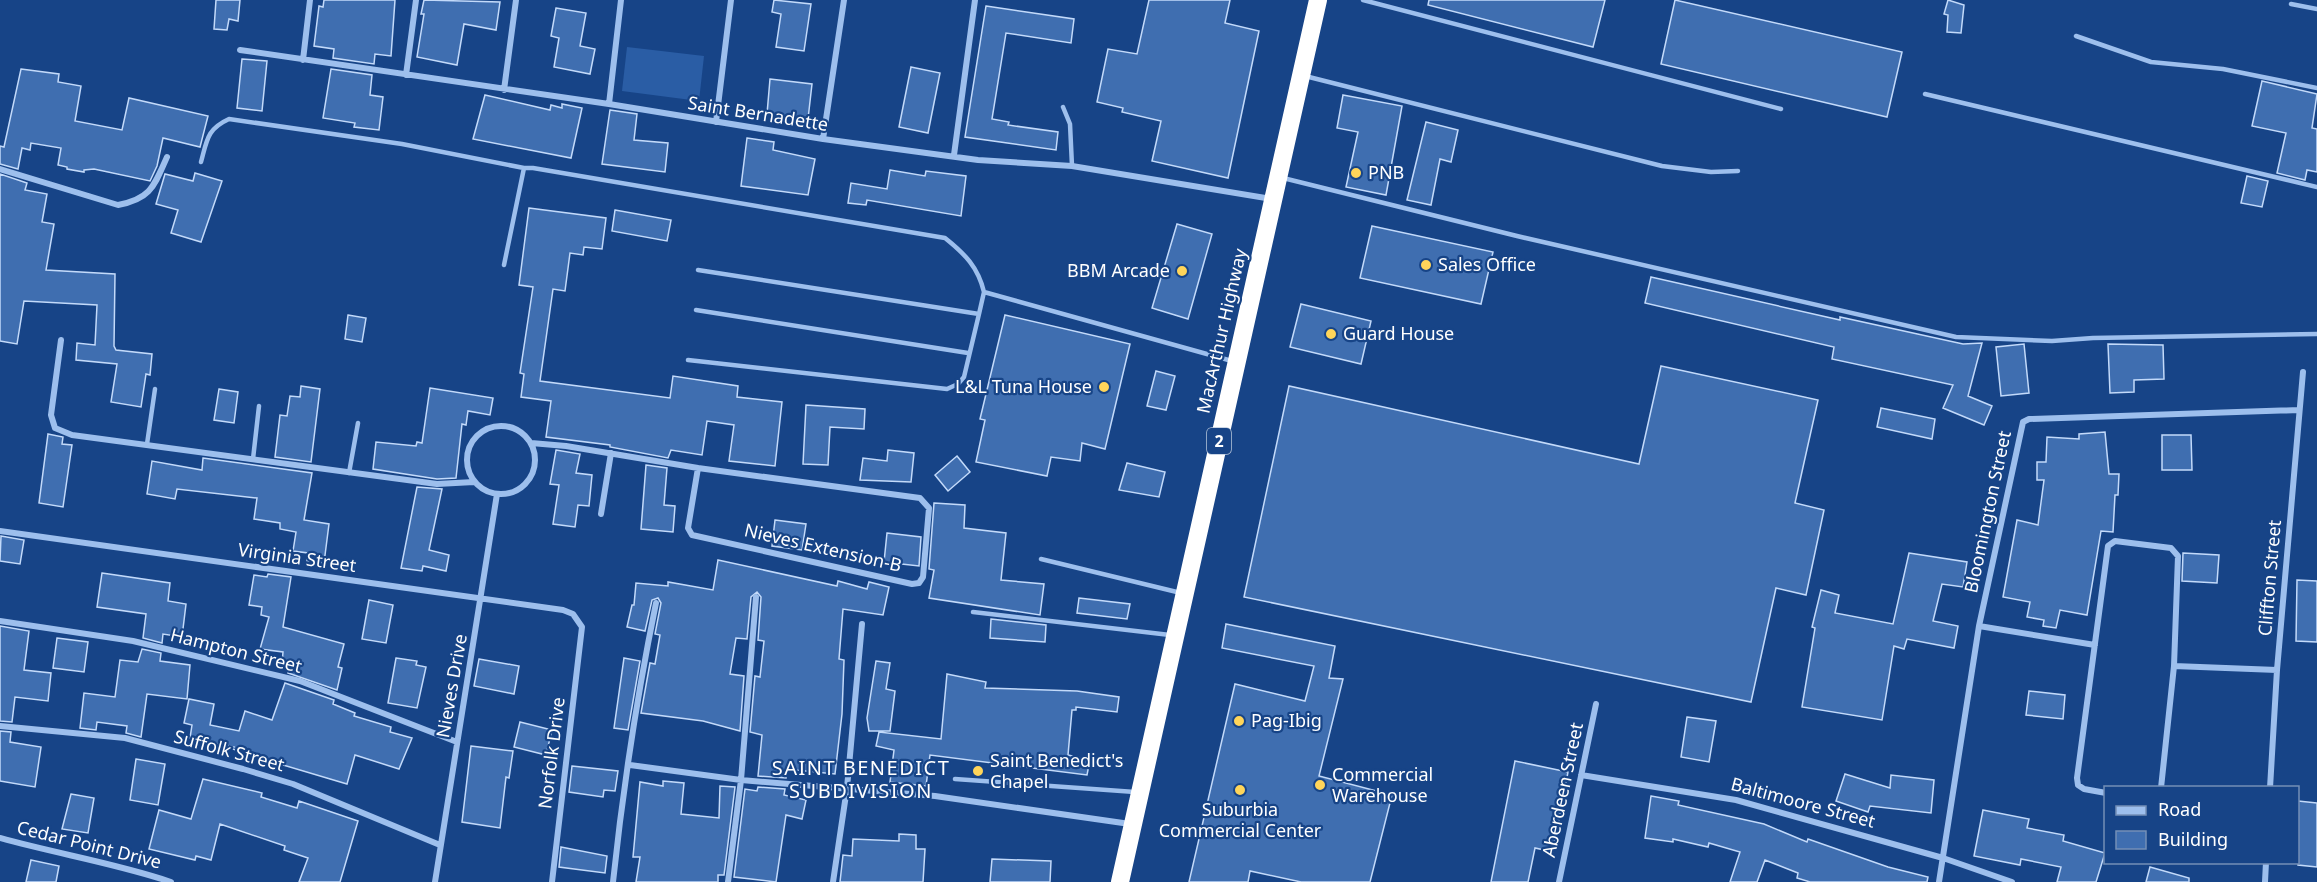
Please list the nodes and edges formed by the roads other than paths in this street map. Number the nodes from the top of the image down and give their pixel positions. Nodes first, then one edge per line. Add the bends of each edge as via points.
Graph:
1 (310, 0) edge
2 (416, 0) edge
3 (516, 0) edge
4 (621, 0) edge
5 (731, 0) edge
6 (844, 0) edge
7 (975, 0) edge
8 (1318, 0) edge
9 (1363, 0) edge
10 (2291, 4) dead end
11 (2317, 9) edge
12 (2076, 36) dead end
13 (240, 50) dead end
14 (303, 60) junction
15 (406, 75) junction
16 (1301, 75) junction
17 (2317, 88) edge
18 (504, 90) junction
19 (1925, 94) dead end
20 (609, 104) junction
21 (1063, 107) dead end
22 (1781, 109) dead end
23 (716, 122) junction
24 (823, 140) junction
25 (954, 155) junction
26 (167, 157) dead end
27 (201, 162) dead end
28 (1072, 166) junction
29 (524, 168) junction
30 (0, 169) edge
31 (1738, 171) dead end
32 (1278, 177) junction
33 (2317, 187) edge
34 (1273, 200) junction
35 (504, 265) dead end
36 (698, 270) dead end
37 (984, 292) junction
38 (696, 310) dead end
39 (979, 314) junction
40 (2317, 334) edge
41 (61, 340) dead end
42 (968, 353) junction
43 (688, 360) dead end
44 (1237, 362) junction
45 (2303, 372) dead end
46 (155, 389) dead end
47 (259, 406) dead end
48 (2299, 410) junction
49 (358, 423) dead end
50 (147, 444) junction
51 (531, 444) junction
52 (611, 453) junction
53 (253, 459) junction
54 (698, 468) junction
55 (349, 473) junction
56 (474, 482) junction
57 (497, 494) junction
58 (601, 513) dead end
59 (0, 531) edge
60 (1041, 559) dead end
61 (1185, 594) junction
62 (756, 597) dead end
63 (482, 600) junction
64 (656, 603) dead end
65 (973, 612) dead end
66 (0, 621) edge
67 (862, 624) dead end
68 (1979, 626) junction
69 (582, 627) joint
70 (1175, 636) junction
71 (2095, 645) junction
72 (2174, 666) junction
73 (2277, 670) junction
74 (1596, 704) dead end
75 (0, 726) edge
76 (457, 742) junction
77 (630, 765) junction
78 (1581, 775) junction
79 (955, 779) dead end
80 (741, 780) junction
81 (2161, 786) edge
82 (2270, 786) edge
83 (847, 788) junction
84 (1140, 792) junction
85 (2104, 793) edge
86 (1133, 825) junction
87 (0, 838) edge
88 (440, 845) junction
89 (1943, 858) junction
90 (2266, 864) edge
91 (171, 882) edge
92 (435, 882) edge
93 (552, 882) edge
94 (612, 882) edge
95 (729, 882) edge
96 (833, 882) edge
97 (1120, 882) edge
98 (1559, 882) edge
99 (1939, 882) edge
100 (2012, 882) edge
101 (2265, 882) edge

1 - 14 street
2 - 15 street
3 - 18 street
4 - 20 street
5 - 23 street
6 - 24 street
7 - 25 street
8 - 16 highway, MacArthur Highway / 2
9 - 22 lane
10 - 11 lane
12 - 17 lane via 2151,62 2223,69
13 - 14 street, Saint Bernadette
14 - 15 street, Saint Bernadette
15 - 18 street, Saint Bernadette
16 - 31 lane via 1662,166
16 - 32 highway, MacArthur Highway / 2
18 - 20 street, Saint Bernadette
19 - 33 lane
20 - 23 street, Saint Bernadette
21 - 28 lane via 1070,124
23 - 24 street, Saint Bernadette
24 - 25 street, Saint Bernadette
25 - 28 street, Saint Bernadette
26 - 30 street via 154,185 137,202 118,205
27 - 29 lane via 209,133 215,125 229,119 402,144
28 - 34 street, Saint Bernadette
29 - 35 lane
29 - 37 lane via 945,238 972,262
32 - 34 highway, MacArthur Highway / 2
32 - 40 lane via 1956,337 2052,341
34 - 44 highway, MacArthur Highway / 2
36 - 39 lane
37 - 39 lane
37 - 44 lane
38 - 42 lane
39 - 42 lane
41 - 50 street via 51,416 55,428 72,435
42 - 43 lane via 964,377 947,389
44 - 61 highway, MacArthur Highway / 2
45 - 48 street, Cliffton Street
46 - 50 lane
47 - 53 lane
48 - 68 street, Bloomington Street via 2026,419 2021,427
48 - 73 street, Cliffton Street
49 - 55 lane
50 - 53 street
51 - 52 street, Nieves Extension-B
51 - 56 street via 514,429 492,427 482,432 469,450 469,472
51 - 57 street via 532,475 518,490
52 - 54 street, Nieves Extension-B
52 - 58 street
53 - 55 street
54 - 54 street, Nieves Extension-B via 920,498 929,508 923,576 919,583 912,584 690,533
55 - 56 street via 437,484
56 - 57 street
57 - 63 street, Nieves Drive
59 - 63 street, Virginia Street
60 - 61 lane
61 - 70 highway, MacArthur Highway / 2
62 - 80 street
63 - 69 street, Virginia Street via 563,610 573,614
63 - 76 street, Nieves Drive
64 - 77 street via 633,714
65 - 70 lane
66 - 76 street, Hampton Street via 132,641 300,681
67 - 83 street
68 - 71 street
68 - 89 street, Bloomington Street
69 - 93 street, Norfolk Drive
70 - 84 highway, MacArthur Highway / 2
71 - 72 street via 2108,546 2115,541 2170,548 2178,556
71 - 85 street via 2077,778 2084,789
72 - 73 street
72 - 81 street
73 - 82 street, Cliffton Street
74 - 78 street, Aberdeen Street
75 - 88 street, Suffolk Street via 125,738 243,769 293,784
76 - 88 street, Nieves Drive
77 - 80 street
77 - 94 street
78 - 89 street, Baltimoore Street via 1736,800
78 - 98 street, Aberdeen Street
79 - 84 lane
80 - 83 street
80 - 95 street
83 - 86 street via 953,798
83 - 96 street
84 - 86 highway, MacArthur Highway / 2
86 - 97 highway, MacArthur Highway / 2
87 - 91 street, Cedar Point Drive
88 - 92 street, Nieves Drive
89 - 99 street, Bloomington Street
89 - 100 street, Baltimoore Street
90 - 101 street

